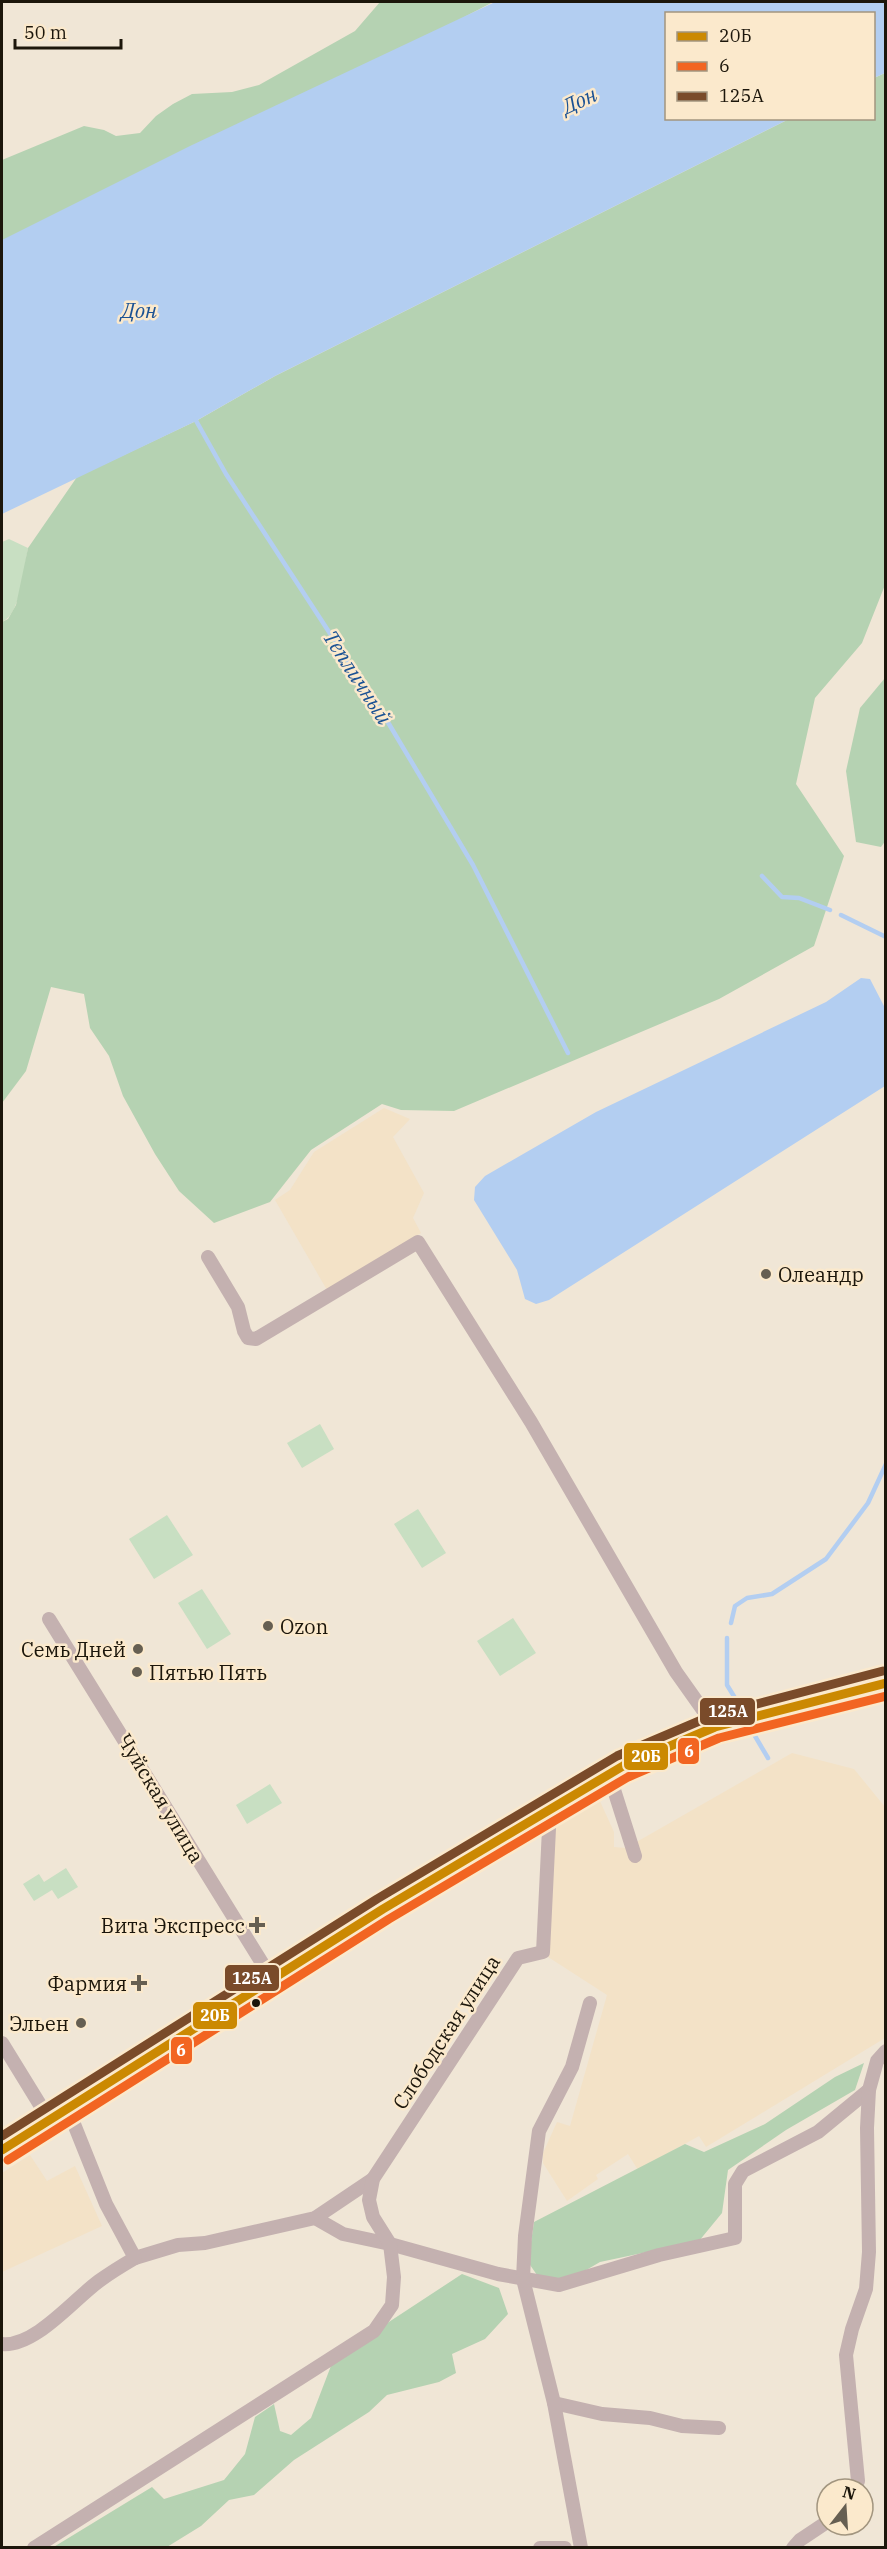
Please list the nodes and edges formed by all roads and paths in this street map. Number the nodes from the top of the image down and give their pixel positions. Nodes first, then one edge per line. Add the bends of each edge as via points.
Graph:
1 (208, 1257) dead end
2 (49, 1618) dead end
3 (885, 1683) edge
4 (715, 1727) junction
5 (609, 1774) junction
6 (550, 1808) junction
7 (634, 1856) dead end
8 (272, 1979) junction
9 (590, 2003) dead end
10 (2, 2043) edge
11 (885, 2051) edge
12 (869, 2090) junction
13 (68, 2109) junction
14 (50, 2121) junction
15 (2, 2150) edge
16 (373, 2179) junction
17 (315, 2218) junction
18 (390, 2244) junction
19 (135, 2258) junction
20 (524, 2279) junction
21 (2, 2344) edge
22 (554, 2403) junction
23 (719, 2428) dead end
24 (854, 2477) edge
25 (815, 2530) edge
26 (34, 2547) edge
27 (540, 2547) edge
28 (565, 2547) edge
29 (581, 2547) edge
30 (793, 2547) edge

1 - 4 street via 238,1307 248,1338 256,1339 418,1242 531,1422 676,1672
2 - 8 street, Чуйская улица
3 - 4 street
4 - 5 street
5 - 6 street
5 - 7 street
6 - 8 street
6 - 16 street, Слободская улица via 543,1952 518,1958
8 - 13 street
9 - 20 street via 572,2067 539,2131 525,2236
10 - 14 street
11 - 12 street via 877,2061
12 - 20 street via 818,2132 743,2171 735,2184 735,2238 560,2284
12 - 24 street via 866,2289 846,2355
13 - 14 street
13 - 19 street via 106,2204
14 - 15 street
16 - 17 street
16 - 18 street, Слободская улица via 369,2200 373,2217
17 - 18 street via 344,2234
17 - 19 street
18 - 20 street
18 - 26 street via 392,2305 374,2331
19 - 21 street via 23,2340
20 - 22 street
22 - 23 street via 602,2414
22 - 29 street
25 - 30 street
27 - 28 street

